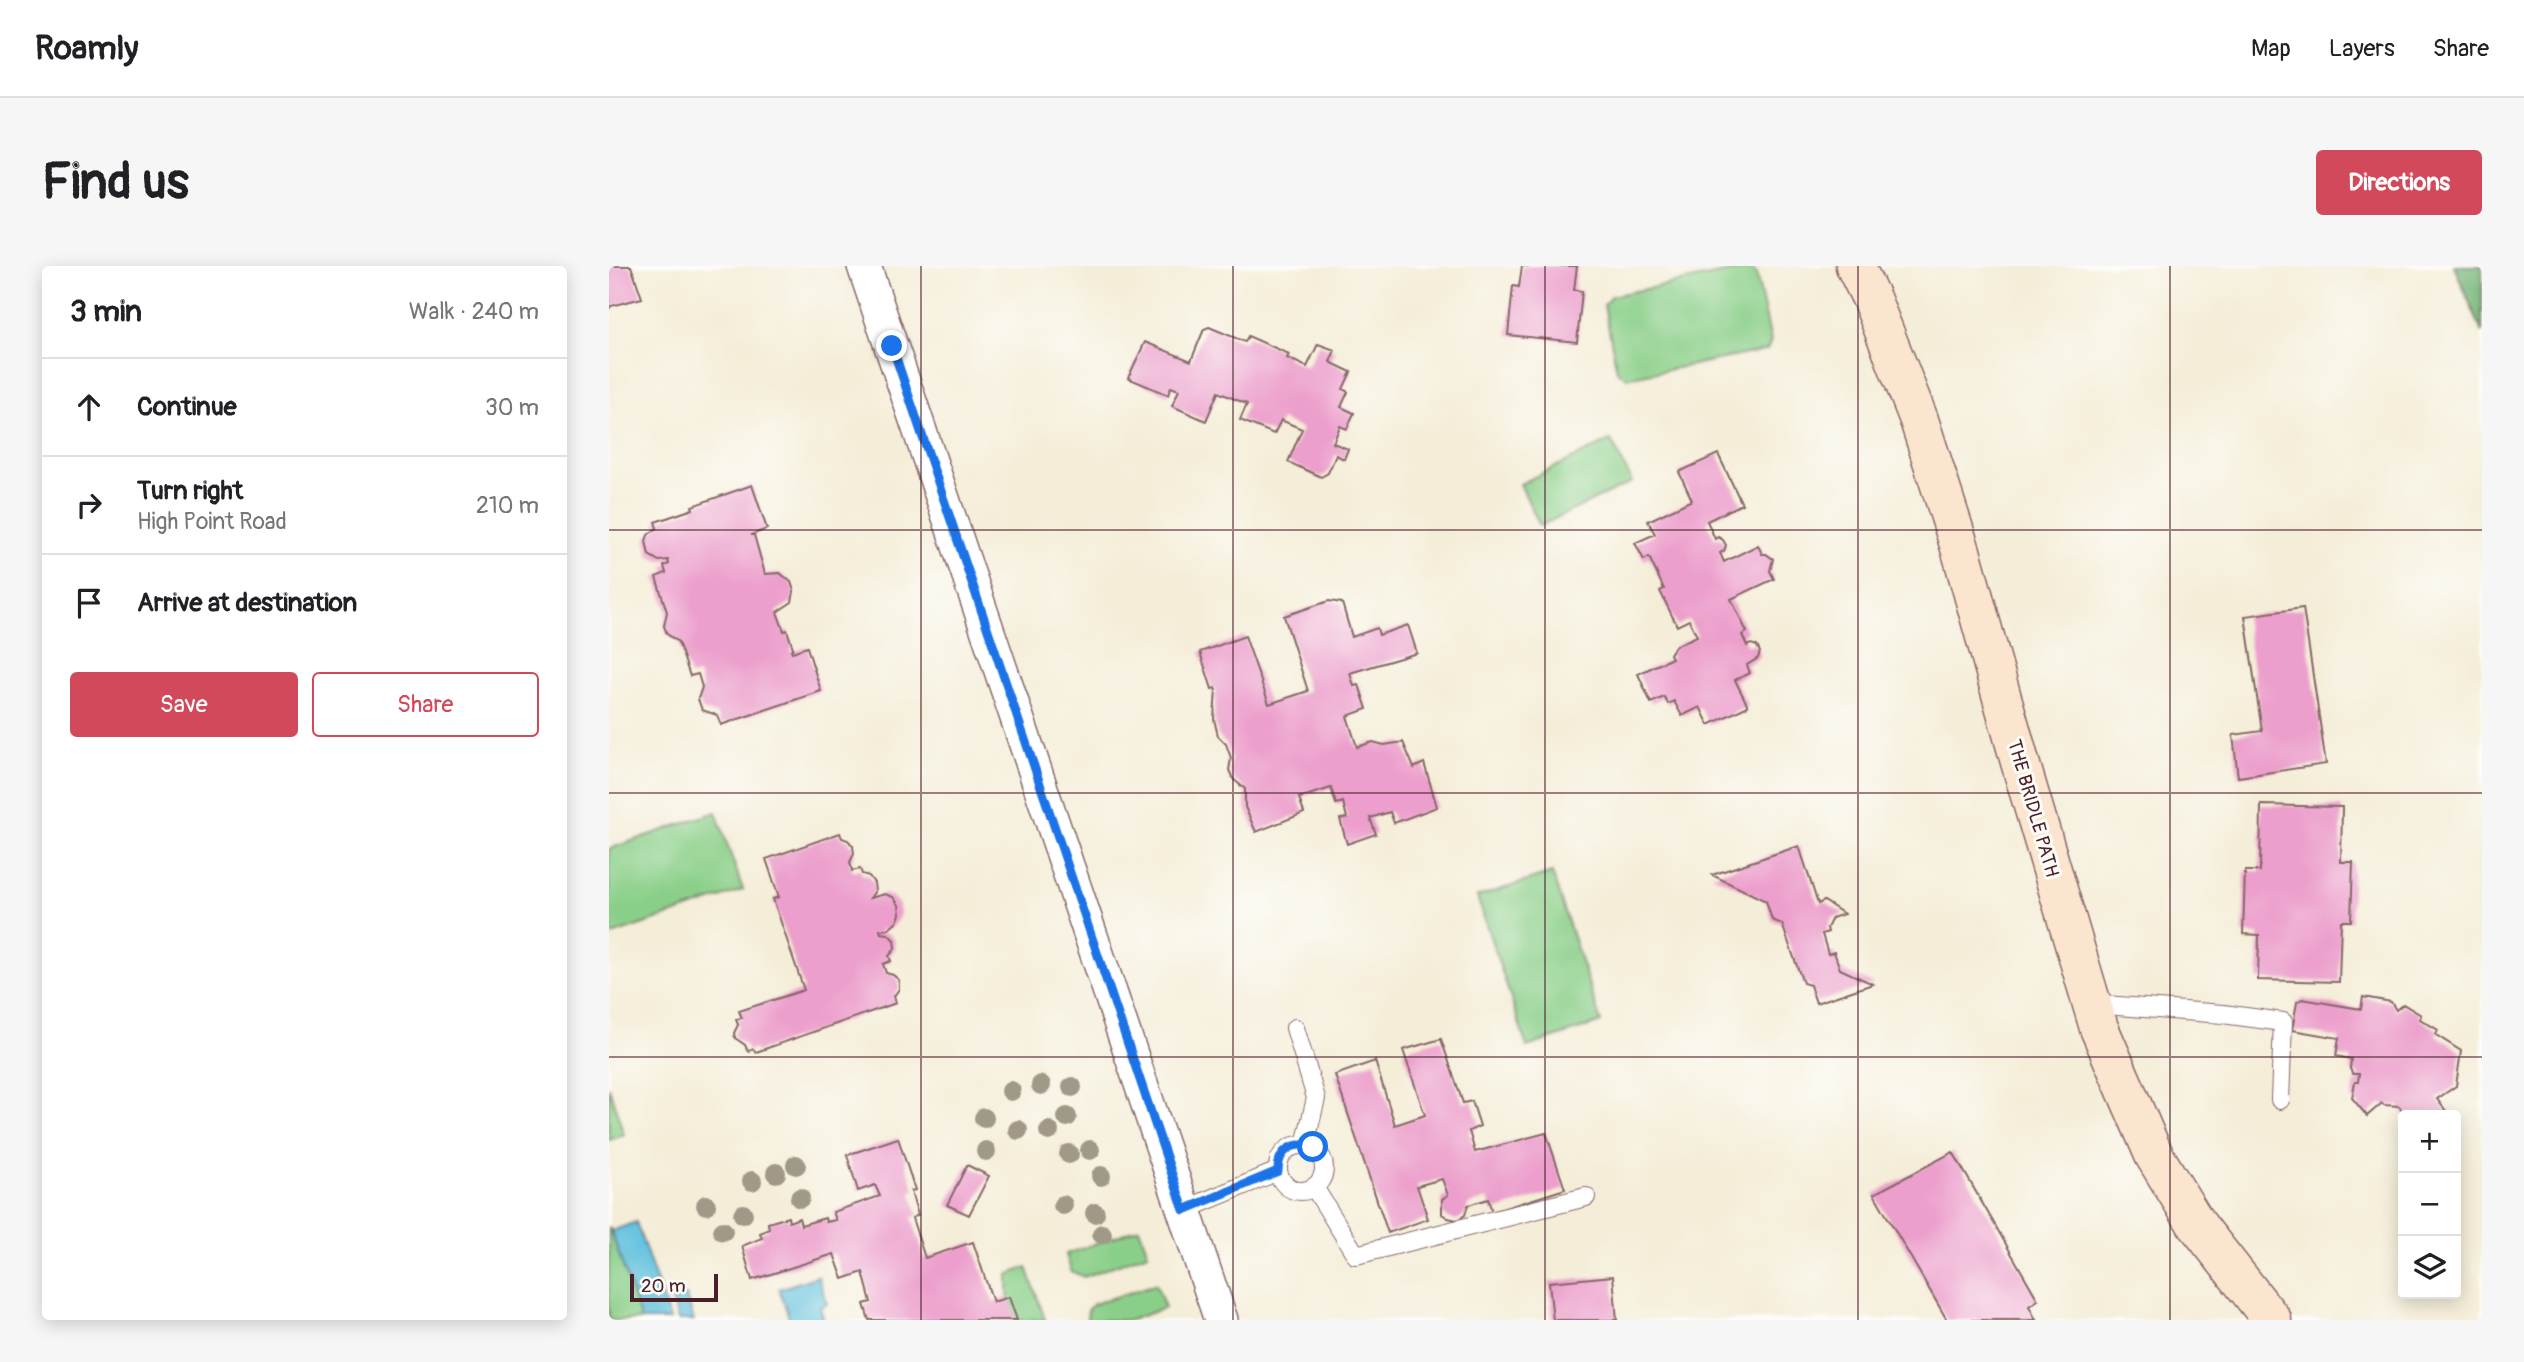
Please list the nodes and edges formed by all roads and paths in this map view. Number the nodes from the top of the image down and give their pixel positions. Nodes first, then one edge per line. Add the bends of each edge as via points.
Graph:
1 (864, 266) edge
2 (1854, 266) edge
3 (2092, 1004) junction
4 (1295, 1028) dead end
5 (2280, 1101) dead end
6 (1305, 1145) junction
7 (1278, 1171) junction
8 (1314, 1187) junction
9 (1586, 1197) dead end
10 (1184, 1210) junction
11 (1221, 1320) edge
12 (2272, 1320) edge

1 - 10 street
2 - 3 street, THE BRIDLE PATH via 1919,420
3 - 5 lane via 2283,1022
3 - 12 street, THE BRIDLE PATH via 2154,1155 2195,1222
4 - 6 lane via 1316,1098
6 - 7 lane via 1285,1150
6 - 8 lane via 1319,1153 1324,1167
7 - 8 lane via 1291,1189
7 - 10 lane
8 - 9 lane via 1356,1255
10 - 11 street

